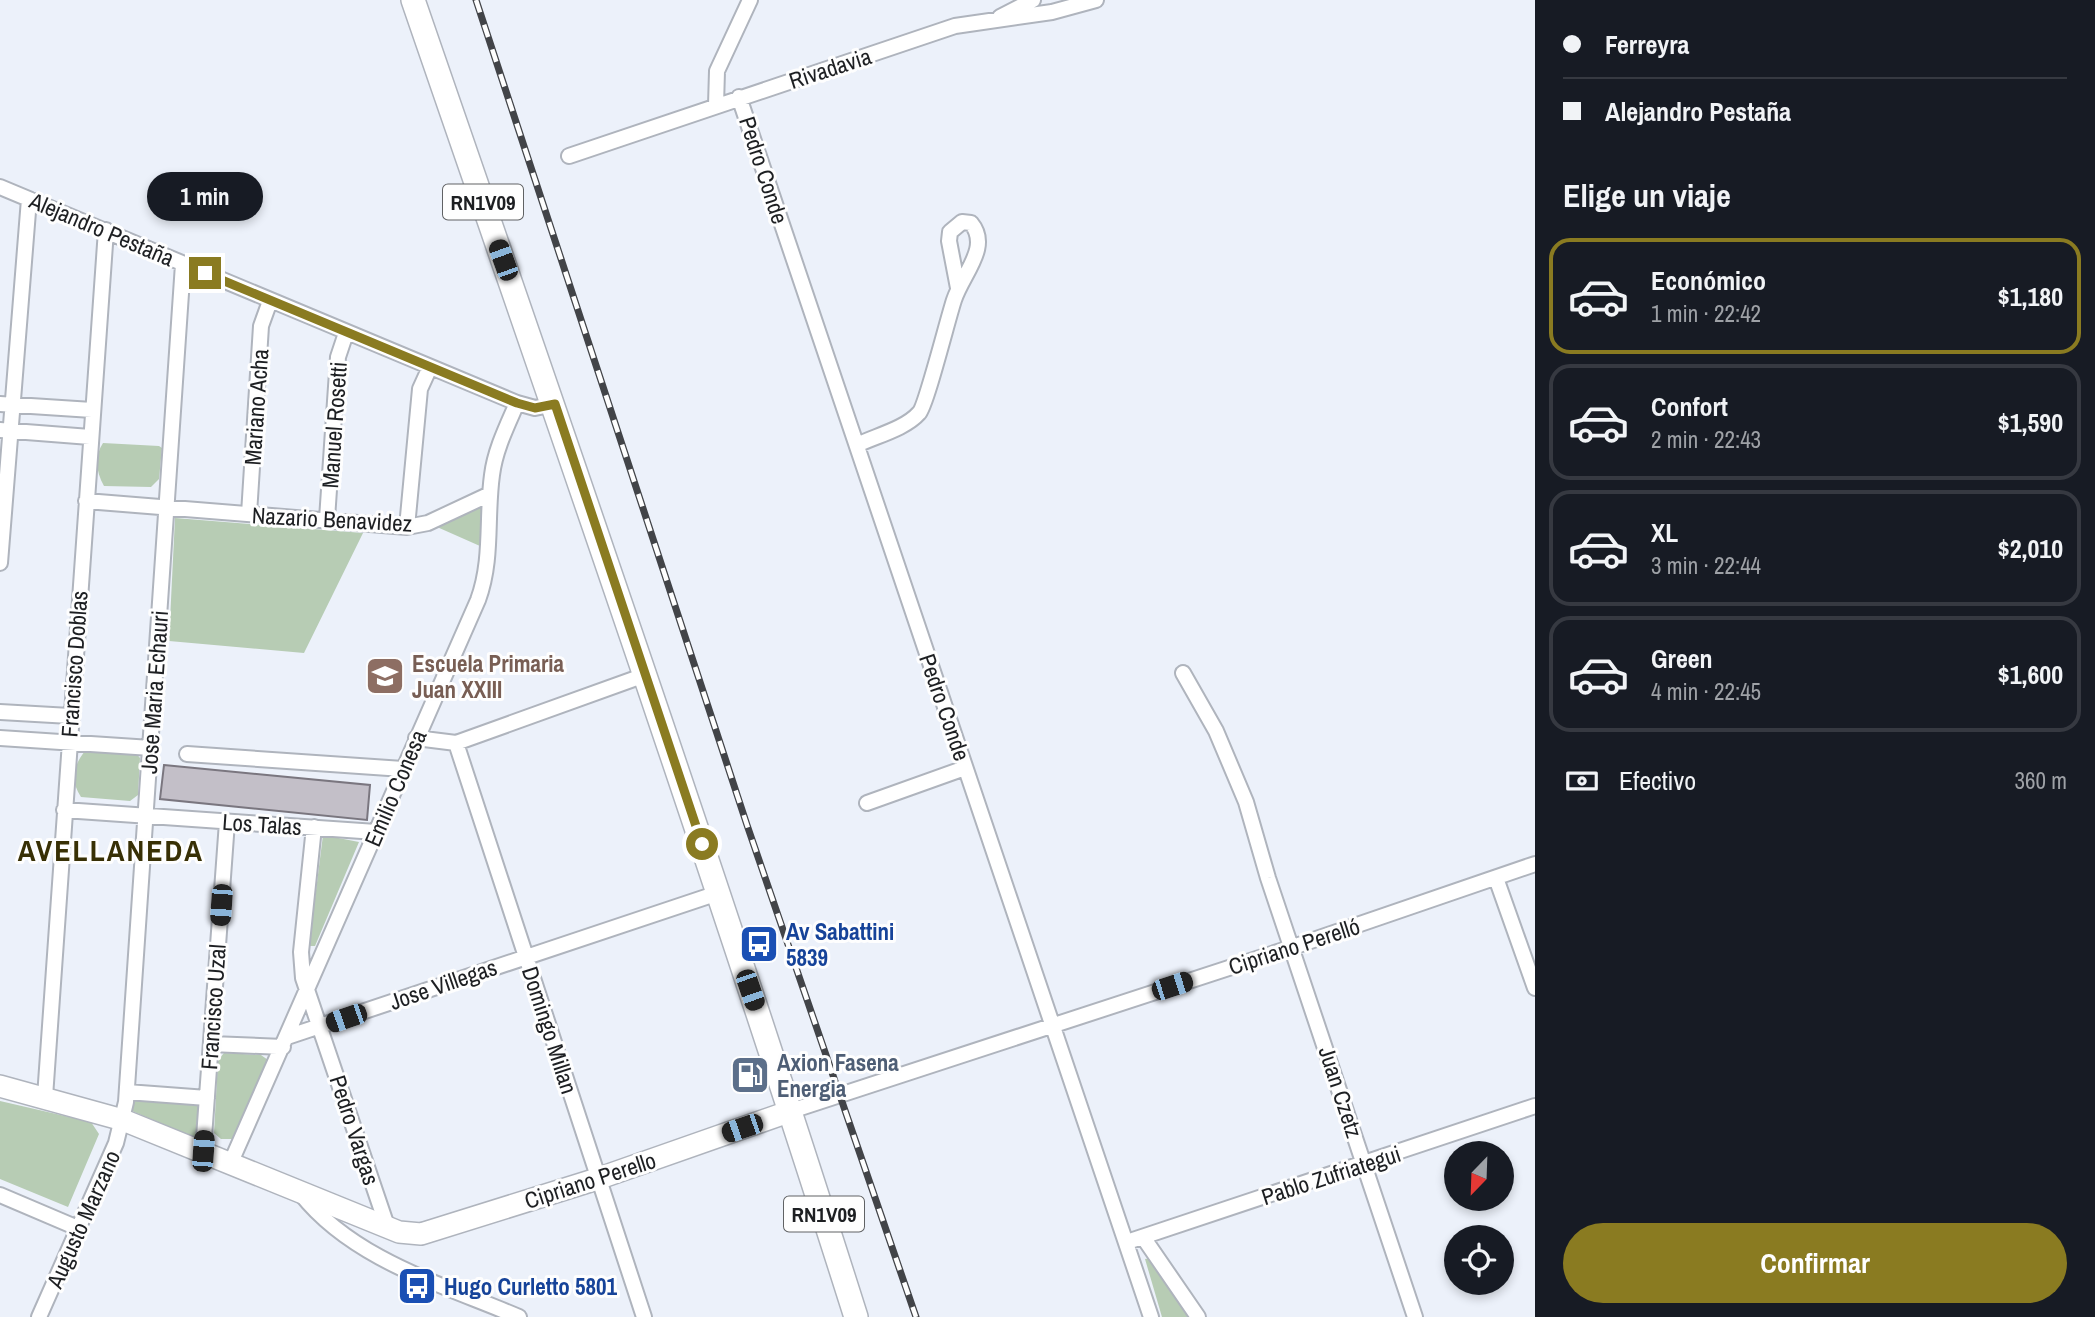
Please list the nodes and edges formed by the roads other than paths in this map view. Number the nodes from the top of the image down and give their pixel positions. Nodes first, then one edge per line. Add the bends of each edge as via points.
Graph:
1 (413, 0) edge
2 (750, 0) edge
3 (1033, 0) edge
4 (1096, 0) edge
5 (997, 19) junction
6 (739, 97) junction
7 (716, 105) junction
8 (569, 156) dead end
9 (0, 187) edge
10 (29, 199) junction
11 (106, 230) junction
12 (183, 264) junction
13 (958, 288) dead end
14 (270, 301) junction
15 (346, 333) junction
16 (430, 367) junction
17 (517, 403) junction
18 (555, 404) junction
19 (6, 405) edge
20 (92, 410) junction
21 (5, 430) edge
22 (90, 437) junction
23 (857, 445) junction
24 (490, 494) junction
25 (86, 501) junction
26 (167, 508) junction
27 (249, 514) junction
28 (327, 519) junction
29 (407, 527) junction
30 (0, 564) edge
31 (1183, 673) dead end
32 (645, 675) junction
33 (0, 712) edge
34 (70, 716) junction
35 (0, 738) edge
36 (416, 738) junction
37 (69, 743) junction
38 (456, 743) junction
39 (150, 748) junction
40 (187, 754) dead end
41 (965, 768) junction
42 (403, 769) junction
43 (867, 803) dead end
44 (64, 810) junction
45 (146, 816) junction
46 (226, 821) junction
47 (314, 827) junction
48 (376, 832) junction
49 (1535, 864) edge
50 (1496, 877) junction
51 (718, 893) junction
52 (1293, 947) junction
53 (526, 955) junction
54 (1535, 988) edge
55 (307, 994) junction
56 (1051, 1026) junction
57 (320, 1027) junction
58 (285, 1042) junction
59 (211, 1044) junction
60 (0, 1086) edge
61 (127, 1092) junction
62 (45, 1097) junction
63 (207, 1098) junction
64 (1535, 1106) edge
65 (791, 1111) junction
66 (123, 1120) junction
67 (203, 1151) junction
68 (231, 1163) junction
69 (1365, 1164) junction
70 (597, 1179) junction
71 (296, 1189) junction
72 (0, 1195) edge
73 (387, 1226) junction
74 (80, 1229) junction
75 (1143, 1237) junction
76 (1127, 1242) junction
77 (39, 1317) edge
78 (519, 1317) edge
79 (644, 1317) edge
80 (856, 1317) edge
81 (1151, 1317) edge
82 (1199, 1317) edge
83 (1415, 1317) edge

1 - 18 main road, RN1V09
2 - 7 street via 717,71
3 - 5 street
4 - 5 street, Rivadavia
5 - 6 street, Rivadavia via 955,26
6 - 7 street, Rivadavia
6 - 23 street, Pedro Conde
7 - 8 street, Rivadavia
9 - 10 street, Alejandro Pestaña
10 - 11 street, Alejandro Pestaña
10 - 19 street
11 - 12 street, Alejandro Pestaña
11 - 20 street, Francisco Doblas
12 - 14 street, Alejandro Pestaña
12 - 26 street, Jose Maria Echauri
13 - 23 street via 920,413
14 - 15 street, Alejandro Pestaña
14 - 27 street, Mariano Acha via 261,326
15 - 16 street, Alejandro Pestaña
15 - 28 street, Manuel Rosetti via 338,357
16 - 17 street, Alejandro Pestaña
16 - 29 street via 420,389
17 - 18 street, Alejandro Pestaña via 535,408
17 - 24 street, Emilio Conesa via 498,446
18 - 32 main road, RN1V09
19 - 20 street
19 - 21 street
20 - 22 street, Francisco Doblas
21 - 22 street
21 - 30 street
22 - 25 street, Francisco Doblas
23 - 41 street, Pedro Conde
24 - 29 street, Nazario Benavidez via 428,523
24 - 36 street, Emilio Conesa via 485,581
25 - 26 street, Nazario Benavidez
25 - 34 street, Francisco Doblas
26 - 27 street, Nazario Benavidez
26 - 39 street, Jose Maria Echauri
27 - 28 street, Nazario Benavidez
28 - 29 street, Nazario Benavidez
31 - 52 street, Juan Czetz via 1216,731 1246,802
32 - 38 street
32 - 51 main road, RN1V09
33 - 34 street
34 - 37 street, Francisco Doblas
35 - 37 street
36 - 38 street
36 - 42 street, Emilio Conesa
37 - 39 street
37 - 44 street, Francisco Doblas
38 - 53 street, Domingo Millan
39 - 45 street, Jose Maria Echauri
40 - 42 street
41 - 43 street
41 - 56 street, Pedro Conde
42 - 48 street, Emilio Conesa
44 - 45 street, Los Talas
44 - 62 street, Francisco Doblas
45 - 46 street, Los Talas
45 - 61 street, Jose Maria Echauri
46 - 47 street, Los Talas
46 - 59 street, Francisco Uzal
47 - 48 street, Los Talas
47 - 55 street via 301,952
48 - 55 street, Emilio Conesa
49 - 50 street, Cipriano Perelló
50 - 52 street, Cipriano Perelló
50 - 54 street
51 - 53 street, Jose Villegas
51 - 65 main road, RN1V09
52 - 56 street, Cipriano Perelló
52 - 69 street, Juan Czetz
53 - 57 street, Jose Villegas
53 - 70 street, Domingo Millan
55 - 57 street, Pedro Vargas
55 - 58 street, Emilio Conesa
56 - 65 street, Cipriano Perelló
56 - 76 street, Pedro Conde
57 - 58 street, Jose Villegas
57 - 73 street, Pedro Vargas
58 - 59 street, Jose Villegas
58 - 68 street, Emilio Conesa
59 - 63 street, Francisco Uzal
60 - 62 main road, Cipriano Perello
61 - 63 street
61 - 66 street, Jose Maria Echauri
62 - 66 main road, Cipriano Perello
63 - 67 street, Francisco Uzal
64 - 69 street, Pablo Zufriategui
65 - 70 main road, Cipriano Perello
65 - 80 main road, RN1V09
66 - 67 main road, Cipriano Perello
66 - 74 street, Augusto Marzano
67 - 68 main road, Cipriano Perello
68 - 71 main road, Cipriano Perello
69 - 75 street, Pablo Zufriategui
69 - 83 street, Juan Czetz
70 - 73 main road, Cipriano Perello via 421,1234
70 - 79 street, Domingo Millan
71 - 73 main road, Cipriano Perello
71 - 78 street via 334,1229 374,1253
72 - 74 street
74 - 77 street, Augusto Marzano
75 - 76 street, Pablo Zufriategui
75 - 82 street
76 - 81 street, Pedro Conde

